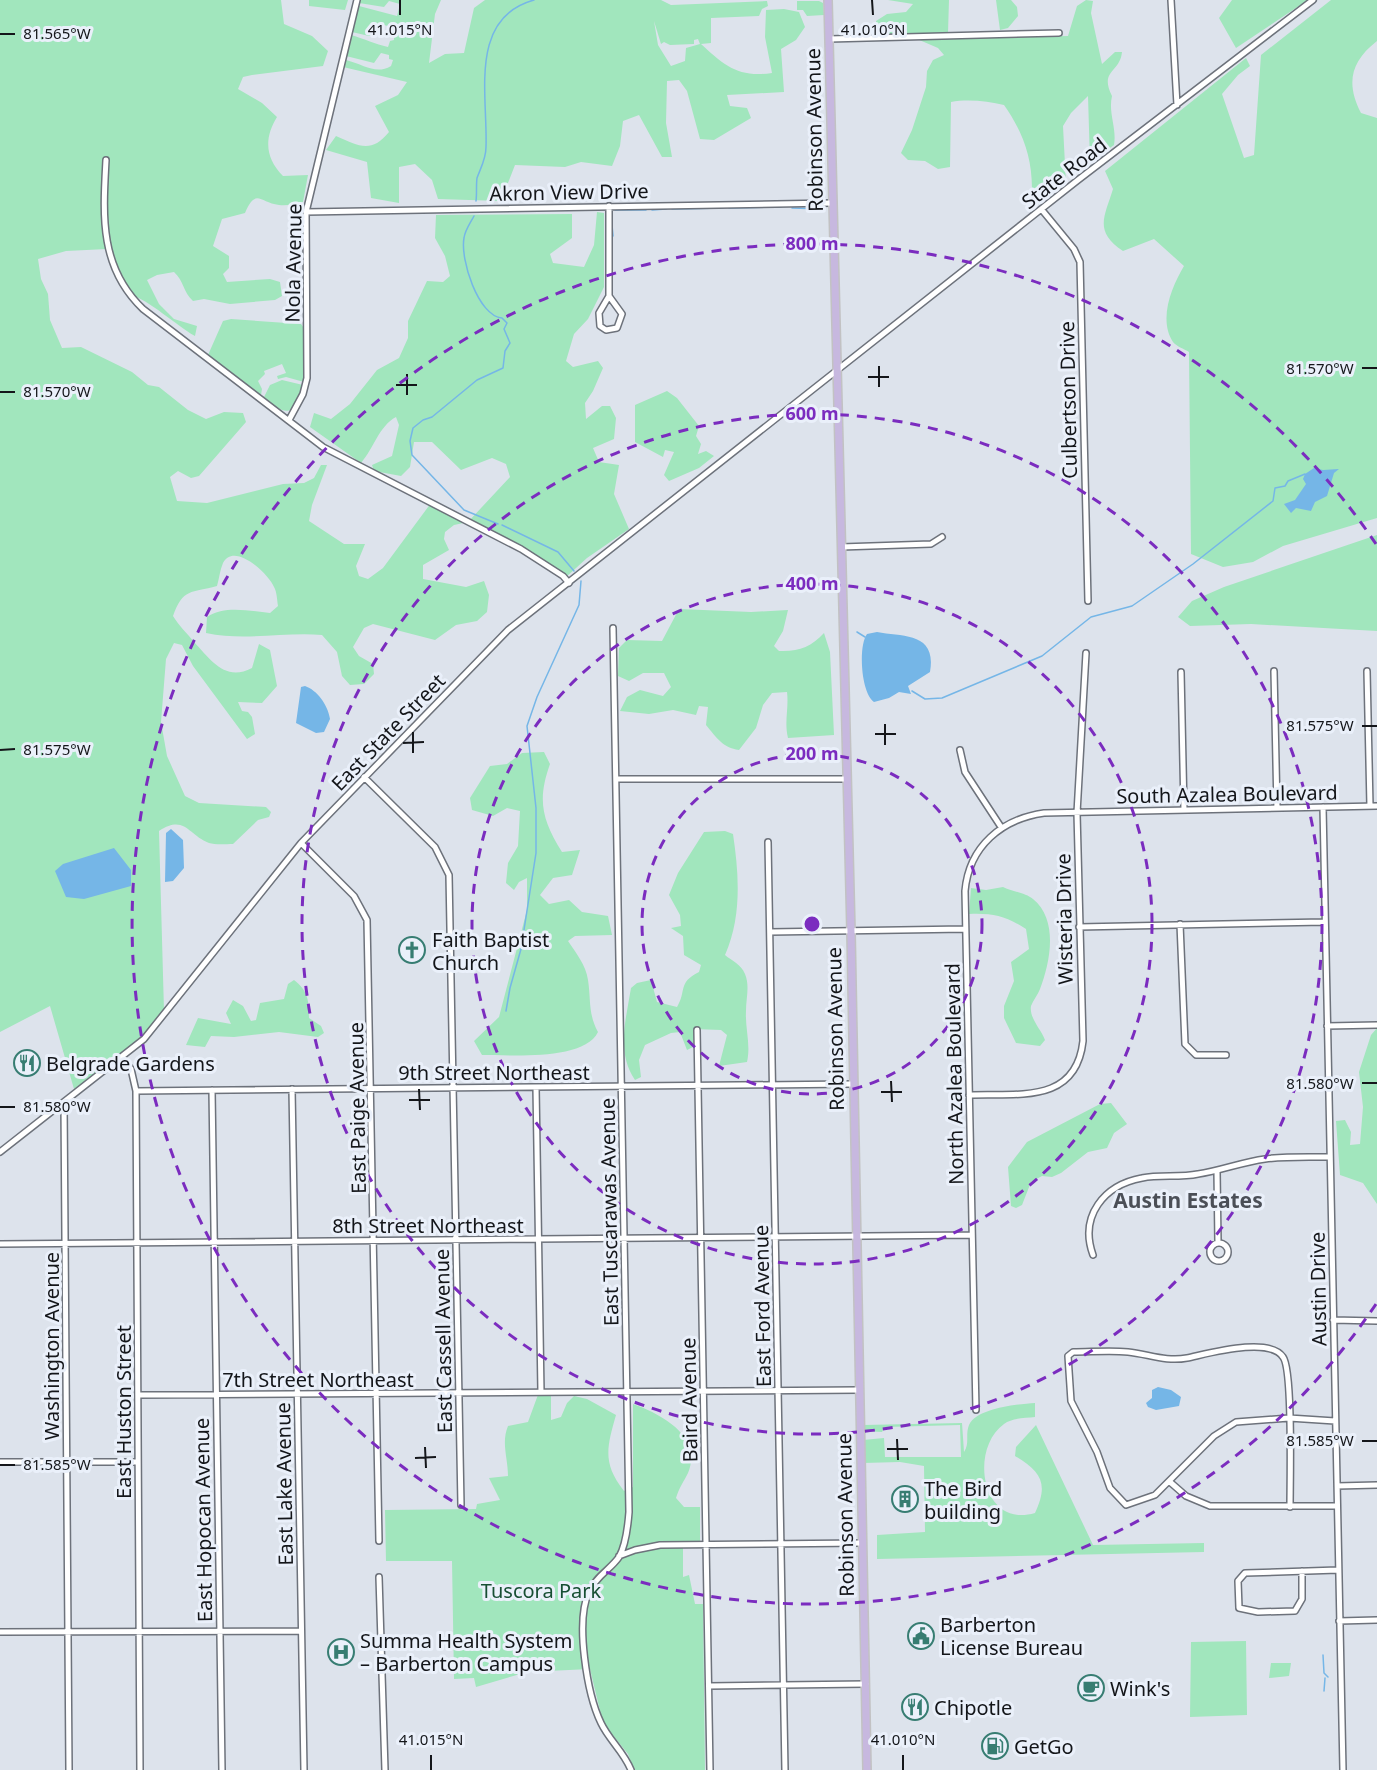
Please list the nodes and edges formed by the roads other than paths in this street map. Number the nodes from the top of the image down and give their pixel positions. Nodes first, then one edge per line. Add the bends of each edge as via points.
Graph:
1 (357, 0) edge
2 (828, 0) edge
3 (1172, 0) edge
4 (1312, 0) edge
5 (1059, 33) dead end
6 (829, 39) junction
7 (1177, 105) junction
8 (106, 160) dead end
9 (832, 203) junction
10 (609, 206) junction
11 (1042, 210) junction
12 (306, 212) junction
13 (609, 296) junction
14 (836, 371) junction
15 (288, 420) junction
16 (942, 537) dead end
17 (841, 547) junction
18 (569, 583) junction
19 (1088, 601) dead end
20 (613, 627) dead end
21 (1086, 653) dead end
22 (1274, 671) dead end
23 (1367, 671) dead end
24 (1181, 672) dead end
25 (960, 750) dead end
26 (364, 777) junction
27 (616, 779) junction
28 (847, 779) junction
29 (1370, 806) junction
30 (1377, 806) edge
31 (1323, 807) junction
32 (1277, 808) junction
33 (1184, 810) junction
34 (1077, 813) junction
35 (1001, 827) junction
36 (768, 842) dead end
37 (301, 843) junction
38 (1325, 922) junction
39 (1180, 924) junction
40 (1079, 927) junction
41 (965, 930) junction
42 (771, 932) junction
43 (850, 932) junction
44 (1377, 1025) edge
45 (1327, 1026) junction
46 (697, 1030) dead end
47 (1226, 1055) dead end
48 (123, 1058) junction
49 (852, 1084) junction
50 (773, 1085) junction
51 (621, 1086) junction
52 (698, 1086) junction
53 (453, 1087) junction
54 (536, 1087) junction
55 (372, 1088) junction
56 (292, 1089) junction
57 (212, 1090) junction
58 (136, 1091) junction
59 (969, 1095) junction
60 (64, 1103) junction
61 (0, 1152) edge
62 (1330, 1157) junction
63 (1217, 1171) junction
64 (972, 1235) junction
65 (855, 1237) junction
66 (701, 1238) junction
67 (776, 1238) junction
68 (539, 1239) junction
69 (624, 1239) junction
70 (456, 1240) junction
71 (294, 1241) junction
72 (375, 1241) junction
73 (137, 1242) junction
74 (214, 1242) junction
75 (66, 1243) junction
76 (1218, 1243) dead end
77 (0, 1244) edge
78 (1093, 1255) dead end
79 (1333, 1320) junction
80 (1377, 1321) edge
81 (778, 1390) junction
82 (859, 1390) junction
83 (704, 1391) junction
84 (541, 1392) junction
85 (627, 1392) junction
86 (459, 1393) junction
87 (297, 1394) junction
88 (377, 1394) junction
89 (138, 1395) junction
90 (216, 1395) junction
91 (976, 1410) dead end
92 (1288, 1418) junction
93 (1335, 1420) junction
94 (0, 1462) edge
95 (66, 1462) junction
96 (138, 1462) junction
97 (1170, 1482) junction
98 (1377, 1485) edge
99 (1337, 1486) junction
100 (461, 1505) dead end
101 (1337, 1506) junction
102 (1290, 1507) junction
103 (379, 1541) dead end
104 (862, 1543) junction
105 (706, 1544) junction
106 (781, 1544) junction
107 (619, 1556) junction
108 (1338, 1570) junction
109 (1302, 1571) junction
110 (379, 1577) dead end
111 (1377, 1620) edge
112 (1340, 1621) junction
113 (68, 1631) junction
114 (140, 1631) junction
115 (220, 1631) junction
116 (301, 1631) junction
117 (0, 1632) edge
118 (866, 1684) junction
119 (784, 1685) junction
120 (709, 1686) junction
121 (69, 1770) edge
122 (140, 1770) edge
123 (222, 1770) edge
124 (304, 1770) edge
125 (385, 1770) edge
126 (631, 1770) edge
127 (710, 1770) edge
128 (785, 1770) edge
129 (867, 1770) edge
130 (1342, 1770) edge

1 - 12 street, Nola Avenue
2 - 6 main road, Robinson Avenue
3 - 7 street
4 - 7 street, State Road
5 - 6 street
6 - 9 main road, Robinson Avenue
7 - 11 street, State Road
8 - 15 street via 105,238 126,290 165,326
9 - 10 street, Akron View Drive
9 - 14 main road, Robinson Avenue
10 - 12 street, Akron View Drive
10 - 13 street
11 - 14 street, State Road
11 - 19 street, Culbertson Drive via 1080,262
12 - 15 street, Nola Avenue via 307,378
13 - 13 street via 598,318 606,330 617,328 622,319
14 - 17 main road, Robinson Avenue
14 - 18 street, East State Street
15 - 18 street via 343,459 521,549
16 - 17 street via 931,544
17 - 28 main road, Robinson Avenue
18 - 26 street, East State Street via 508,630
20 - 27 street, East Tuscarawas Avenue
21 - 34 street, Wisteria Drive
22 - 32 street
23 - 29 street
24 - 33 street
25 - 35 street via 965,772
26 - 37 street, East State Street
26 - 53 street, East Cassell Avenue via 435,847 447,868
27 - 28 street
27 - 51 street, East Tuscarawas Avenue
28 - 43 main road, Robinson Avenue
29 - 30 street, South Azalea Boulevard
29 - 31 street, South Azalea Boulevard
31 - 32 street, South Azalea Boulevard
31 - 38 street, Austin Drive
32 - 33 street, South Azalea Boulevard
33 - 34 street, South Azalea Boulevard
34 - 35 street, North Azalea Boulevard via 1035,815
34 - 40 street, Wisteria Drive
35 - 41 street, North Azalea Boulevard via 983,844 968,871
36 - 42 street, East Ford Avenue
37 - 48 street, East State Street via 163,1018
37 - 55 street, East Paige Avenue via 354,896 367,917
38 - 39 street
38 - 45 street, Austin Drive
39 - 40 street
39 - 47 street via 1185,1044 1196,1055
40 - 59 street, Wisteria Drive via 1083,1041 1076,1067 1061,1085 1043,1092
41 - 43 street
41 - 59 street, North Azalea Boulevard
42 - 43 street
42 - 50 street, East Ford Avenue
43 - 49 main road, Robinson Avenue
44 - 45 street
45 - 62 street, Austin Drive
46 - 52 street, Baird Avenue
48 - 58 street, East Huston Street via 134,1076
48 - 60 street, East State Street
49 - 50 street, 9th Street Northeast
49 - 65 main road, Robinson Avenue
50 - 52 street, 9th Street Northeast
50 - 67 street, East Ford Avenue
51 - 52 street, 9th Street Northeast
51 - 54 street, 9th Street Northeast
51 - 69 street, East Tuscarawas Avenue
52 - 66 street, Baird Avenue
53 - 54 street, 9th Street Northeast
53 - 55 street, 9th Street Northeast
53 - 70 street, East Cassell Avenue
54 - 68 street
55 - 56 street, 9th Street Northeast
55 - 72 street, East Paige Avenue
56 - 57 street, 9th Street Northeast
56 - 71 street, East Lake Avenue
57 - 58 street, 9th Street Northeast
57 - 74 street, East Hopocan Avenue
58 - 73 street, East Huston Street
59 - 64 street, North Azalea Boulevard
60 - 61 street, East State Street
60 - 75 street, Washington Avenue
62 - 63 street via 1272,1158
62 - 79 street, Austin Drive
63 - 76 street
63 - 78 street via 1142,1178 1111,1191 1088,1223
64 - 65 street, 8th Street Northeast
64 - 91 street, North Azalea Boulevard
65 - 67 street, 8th Street Northeast
65 - 82 main road, Robinson Avenue
66 - 67 street, 8th Street Northeast
66 - 69 street, 8th Street Northeast
66 - 83 street, Baird Avenue
67 - 81 street, East Ford Avenue
68 - 69 street, 8th Street Northeast
68 - 70 street, 8th Street Northeast
68 - 84 street
69 - 85 street, East Tuscarawas Avenue
70 - 72 street, 8th Street Northeast
70 - 86 street, East Cassell Avenue
71 - 72 street, 8th Street Northeast
71 - 74 street, 8th Street Northeast
71 - 87 street, East Lake Avenue
72 - 88 street, East Paige Avenue
73 - 74 street, 8th Street Northeast
73 - 75 street, 8th Street Northeast
73 - 89 street, East Huston Street
74 - 90 street, East Hopocan Avenue
75 - 77 street, 8th Street Northeast
75 - 95 street, Washington Avenue
79 - 80 street
79 - 93 street, Austin Drive
81 - 82 street, 7th Street Northeast
81 - 83 street, 7th Street Northeast
81 - 106 street, East Ford Avenue
82 - 104 main road, Robinson Avenue
83 - 85 street, 7th Street Northeast
83 - 105 street, Baird Avenue
84 - 85 street, 7th Street Northeast
84 - 86 street, 7th Street Northeast
85 - 107 street, East Tuscarawas Avenue via 629,1512
86 - 88 street, 7th Street Northeast
86 - 100 street, East Cassell Avenue
87 - 88 street, 7th Street Northeast
87 - 90 street, 7th Street Northeast
87 - 116 street, East Lake Avenue
88 - 103 street, East Paige Avenue
89 - 90 street, 7th Street Northeast
89 - 96 street, East Huston Street
90 - 115 street, East Hopocan Avenue
92 - 93 street
92 - 97 street via 1258,1418 1229,1426 1214,1436
92 - 97 street via 1284,1358 1268,1348 1226,1349 1172,1359 1130,1353 1073,1352 1068,1356 1071,1401 1110,1488 1126,1505 1151,1498
92 - 102 street
93 - 99 street, Austin Drive
94 - 95 street
95 - 96 street
95 - 113 street, Washington Avenue
96 - 114 street, East Huston Street
97 - 102 street via 1186,1496 1210,1506
98 - 99 street
99 - 101 street, Austin Drive
101 - 102 street
101 - 108 street, Austin Drive
104 - 106 street
104 - 118 main road, Robinson Avenue
105 - 106 street
105 - 107 street via 660,1545
105 - 120 street, Baird Avenue
106 - 119 street, East Ford Avenue
107 - 126 street via 588,1592 581,1625 594,1705 603,1727
108 - 109 street
108 - 112 street, Austin Drive
109 - 109 street via 1245,1573 1238,1581 1239,1608 1294,1611 1302,1599
110 - 125 street
111 - 112 street
112 - 130 street, Austin Drive
113 - 114 street
113 - 117 street
113 - 121 street, Washington Avenue
114 - 115 street
114 - 122 street, East Huston Street
115 - 116 street
115 - 123 street, East Hopocan Avenue
116 - 124 street, East Lake Avenue
118 - 119 street
118 - 129 main road, Robinson Avenue
119 - 120 street
119 - 128 street, East Ford Avenue
120 - 127 street, Baird Avenue

